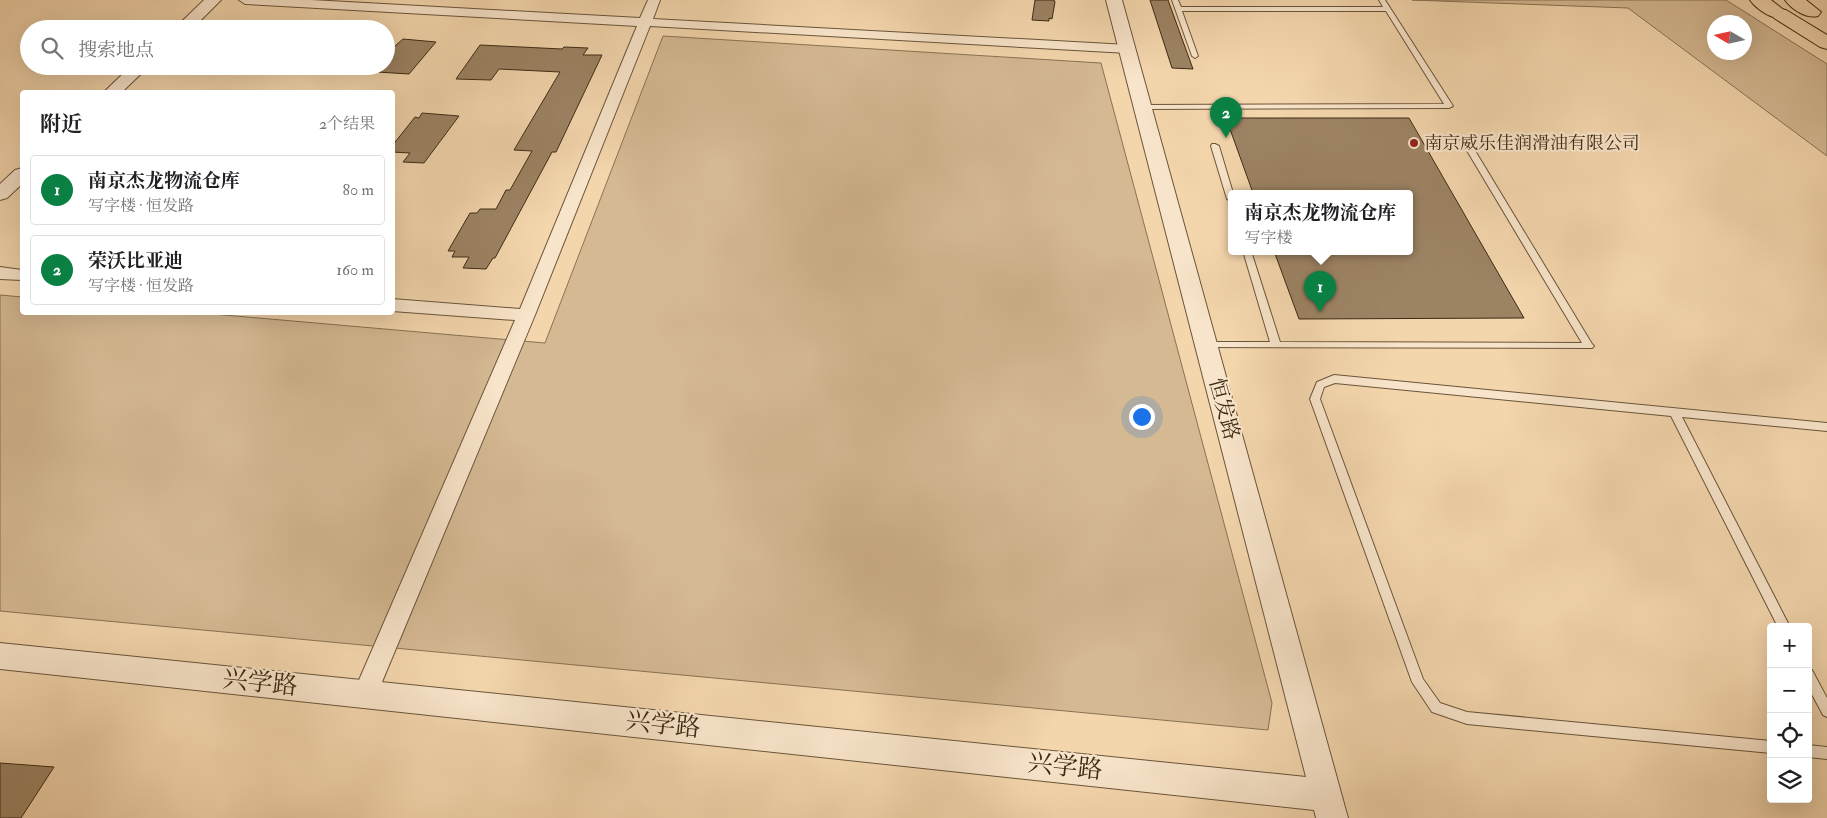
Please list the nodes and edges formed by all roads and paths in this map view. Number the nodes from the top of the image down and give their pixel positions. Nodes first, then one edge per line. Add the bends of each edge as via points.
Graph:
1 (213, 0) edge
2 (245, 0) edge
3 (654, 0) edge
4 (1114, 0) edge
5 (1175, 0) edge
6 (1382, 0) edge
7 (1759, 0) edge
8 (1794, 0) edge
9 (1178, 9) junction
10 (1388, 9) junction
11 (1819, 16) edge
12 (192, 20) edge
13 (644, 22) junction
14 (1827, 44) edge
15 (1128, 50) junction
16 (1195, 56) dead end
17 (131, 75) edge
18 (114, 90) edge
19 (1144, 107) junction
20 (1464, 139) dead end
21 (1215, 146) dead end
22 (20, 176) edge
23 (1229, 190) edge
24 (0, 194) edge
25 (1248, 255) edge
26 (0, 273) edge
27 (20, 275) edge
28 (395, 305) edge
29 (526, 315) junction
30 (1207, 345) junction
31 (1276, 345) junction
32 (1674, 411) junction
33 (1827, 427) edge
34 (1782, 623) edge
35 (0, 656) edge
36 (1812, 682) edge
37 (365, 694) junction
38 (1827, 711) edge
39 (1767, 747) edge
40 (1812, 751) edge
41 (1827, 752) edge
42 (1329, 806) edge

1 - 12 street
2 - 13 street
3 - 13 street
4 - 15 street, 恒发路
5 - 9 lane
6 - 10 lane
7 - 14 main road
8 - 11 main road
9 - 10 lane
9 - 16 lane
10 - 19 lane via 1449,106
13 - 15 street
13 - 29 street
15 - 19 street, 恒发路
17 - 18 street
19 - 30 street, 恒发路
20 - 31 lane via 1589,346
21 - 23 lane
22 - 24 street
25 - 31 lane
26 - 27 street
28 - 29 street
29 - 37 street
30 - 31 lane
30 - 42 street, 恒发路
32 - 33 lane
32 - 34 lane
32 - 39 lane via 1334,379 1320,385 1315,399 1418,682 1436,708 1467,718
35 - 37 street, 兴学路
36 - 38 lane
37 - 42 street, 兴学路
40 - 41 lane

